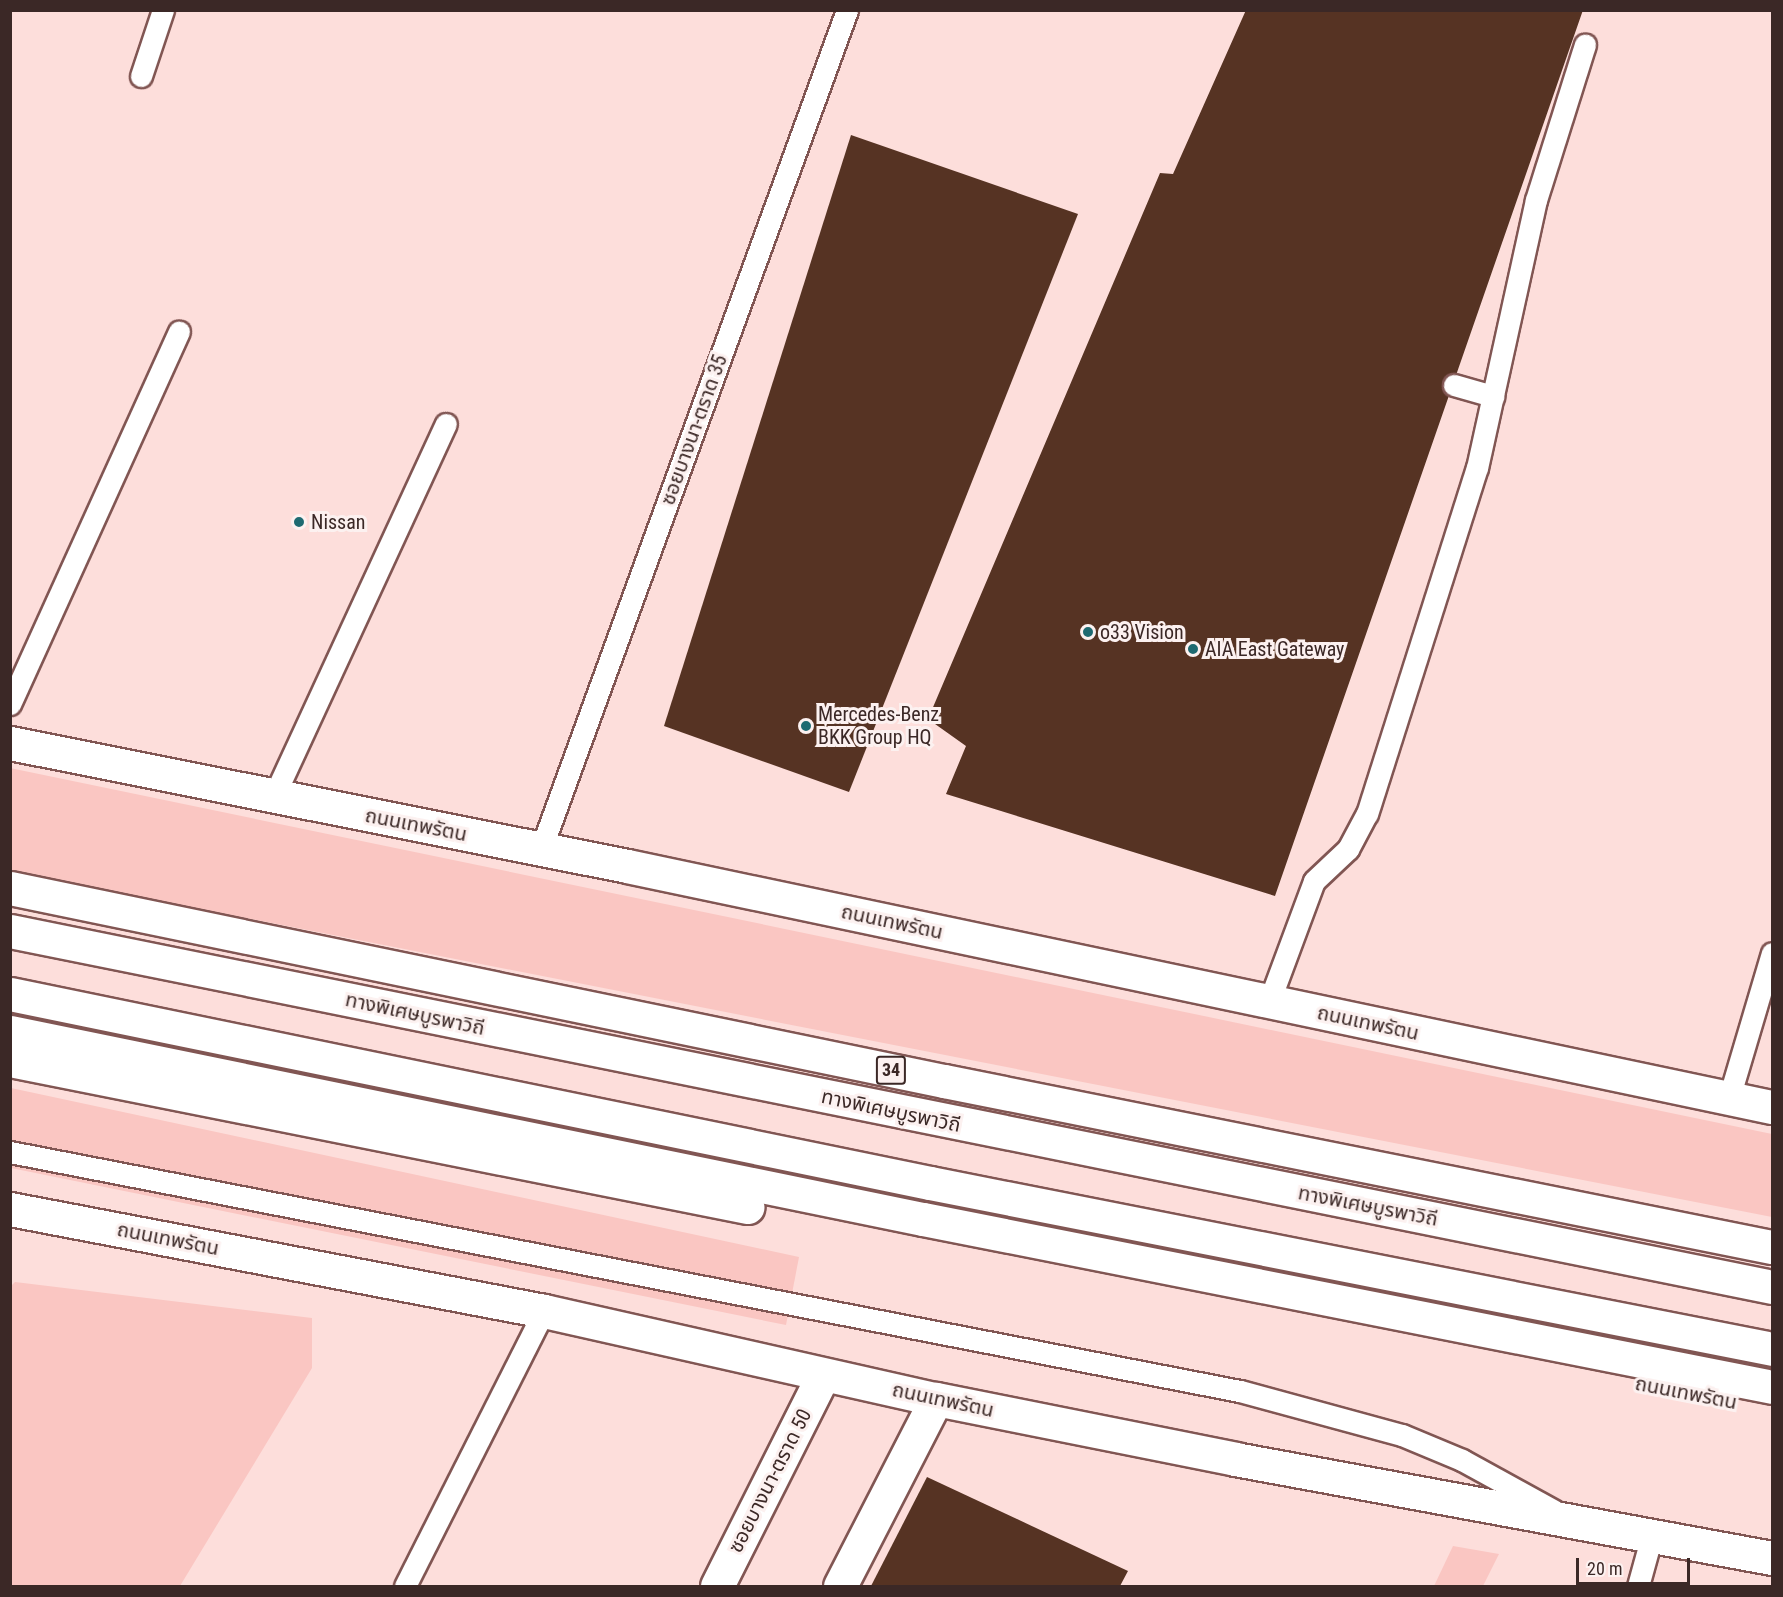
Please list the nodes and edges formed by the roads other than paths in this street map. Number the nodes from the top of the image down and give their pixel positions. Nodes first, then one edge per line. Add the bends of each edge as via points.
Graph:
1 (163, 10) edge
2 (847, 10) edge
3 (1585, 45) dead end
4 (141, 76) dead end
5 (179, 331) dead end
6 (1454, 385) dead end
7 (1493, 396) junction
8 (446, 424) dead end
9 (10, 704) edge
10 (10, 743) edge
11 (273, 798) junction
12 (541, 849) junction
13 (10, 888) edge
14 (10, 931) edge
15 (1773, 953) edge
16 (10, 994) edge
17 (1269, 1002) junction
18 (10, 1032) edge
19 (10, 1060) edge
20 (1729, 1098) junction
21 (1773, 1107) edge
22 (10, 1152) edge
23 (10, 1209) edge
24 (1764, 1242) edge
25 (1773, 1287) edge
26 (544, 1311) junction
27 (1773, 1349) edge
28 (823, 1375) junction
29 (1773, 1387) edge
30 (936, 1399) junction
31 (1773, 1410) edge
32 (1574, 1521) junction
33 (1652, 1535) junction
34 (1773, 1558) edge
35 (405, 1587) edge
36 (717, 1587) edge
37 (840, 1587) edge
38 (1638, 1587) edge

1 - 4 lane
2 - 12 lane, ซอยบางนา-ตราด 35
3 - 7 lane via 1536,200
5 - 9 lane
6 - 7 lane
7 - 17 lane via 1477,468 1367,814 1348,849 1314,881
8 - 11 lane
10 - 11 main road, ถนนเทพรัตน
11 - 12 main road, ถนนเทพรัตน
12 - 17 main road, ถนนเทพรัตน
13 - 24 main road, 34 via 944,1082
14 - 25 main road, ทางพิเศษบูรพาวิถี
15 - 20 lane
16 - 27 main road via 942,1185
17 - 20 main road, ถนนเทพรัตน
18 - 29 main road via 923,1220
19 - 31 main road, ถนนเทพรัตน
20 - 21 main road, ถนนเทพรัตน
22 - 32 lane via 1240,1390 1330,1413 1462,1460
23 - 26 main road, ถนนเทพรัตน
26 - 28 main road, ถนนเทพรัตน
26 - 35 lane
28 - 30 main road, ถนนเทพรัตน
28 - 36 main road, ซอยบางนา-ตราด 50
30 - 32 main road, ถนนเทพรัตน
30 - 37 main road
32 - 33 main road, ถนนเทพรัตน
33 - 34 main road, ถนนเทพรัตน
33 - 38 lane

